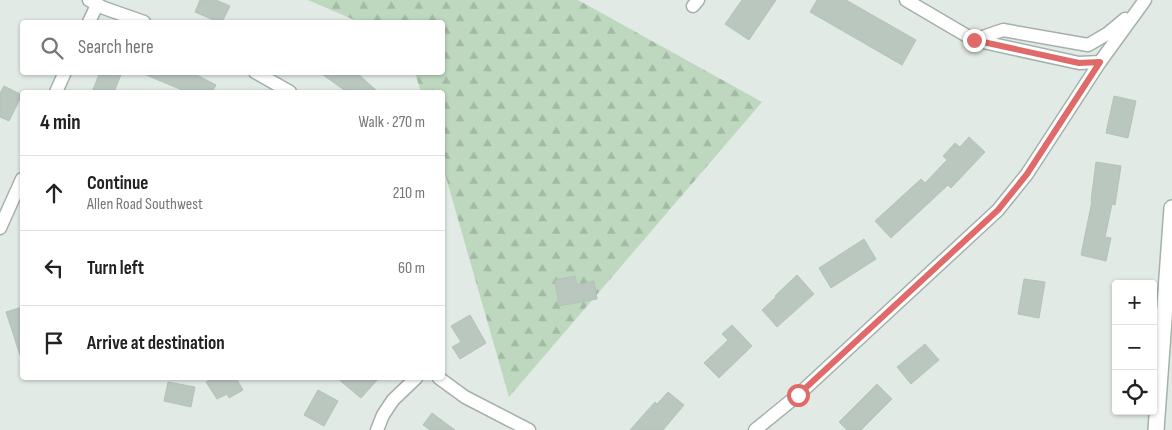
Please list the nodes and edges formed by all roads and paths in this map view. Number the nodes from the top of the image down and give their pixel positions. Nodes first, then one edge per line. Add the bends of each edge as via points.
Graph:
1 (906, 0) edge
2 (93, 2) edge
3 (1142, 4) edge
4 (89, 20) edge
5 (139, 20) edge
6 (1038, 36) junction
7 (974, 40) junction
8 (1088, 44) junction
9 (1033, 54) junction
10 (1100, 62) junction
11 (63, 75) edge
12 (260, 75) edge
13 (57, 90) edge
14 (286, 90) edge
15 (20, 186) edge
16 (1172, 208) edge
17 (0, 228) edge
18 (414, 380) edge
19 (442, 380) edge
20 (377, 430) edge
21 (529, 430) edge
22 (755, 430) edge
23 (1156, 430) edge

1 - 7 street
2 - 4 street
2 - 5 street
3 - 8 street via 1107,34
3 - 10 street
6 - 7 street via 1003,30
6 - 8 street
6 - 9 street
7 - 9 street
8 - 10 street
9 - 10 street via 1079,63
10 - 22 street via 1027,174 998,210 798,395
11 - 13 street
12 - 14 street
15 - 17 street
16 - 23 street
18 - 20 street via 393,400
19 - 21 street via 465,397

